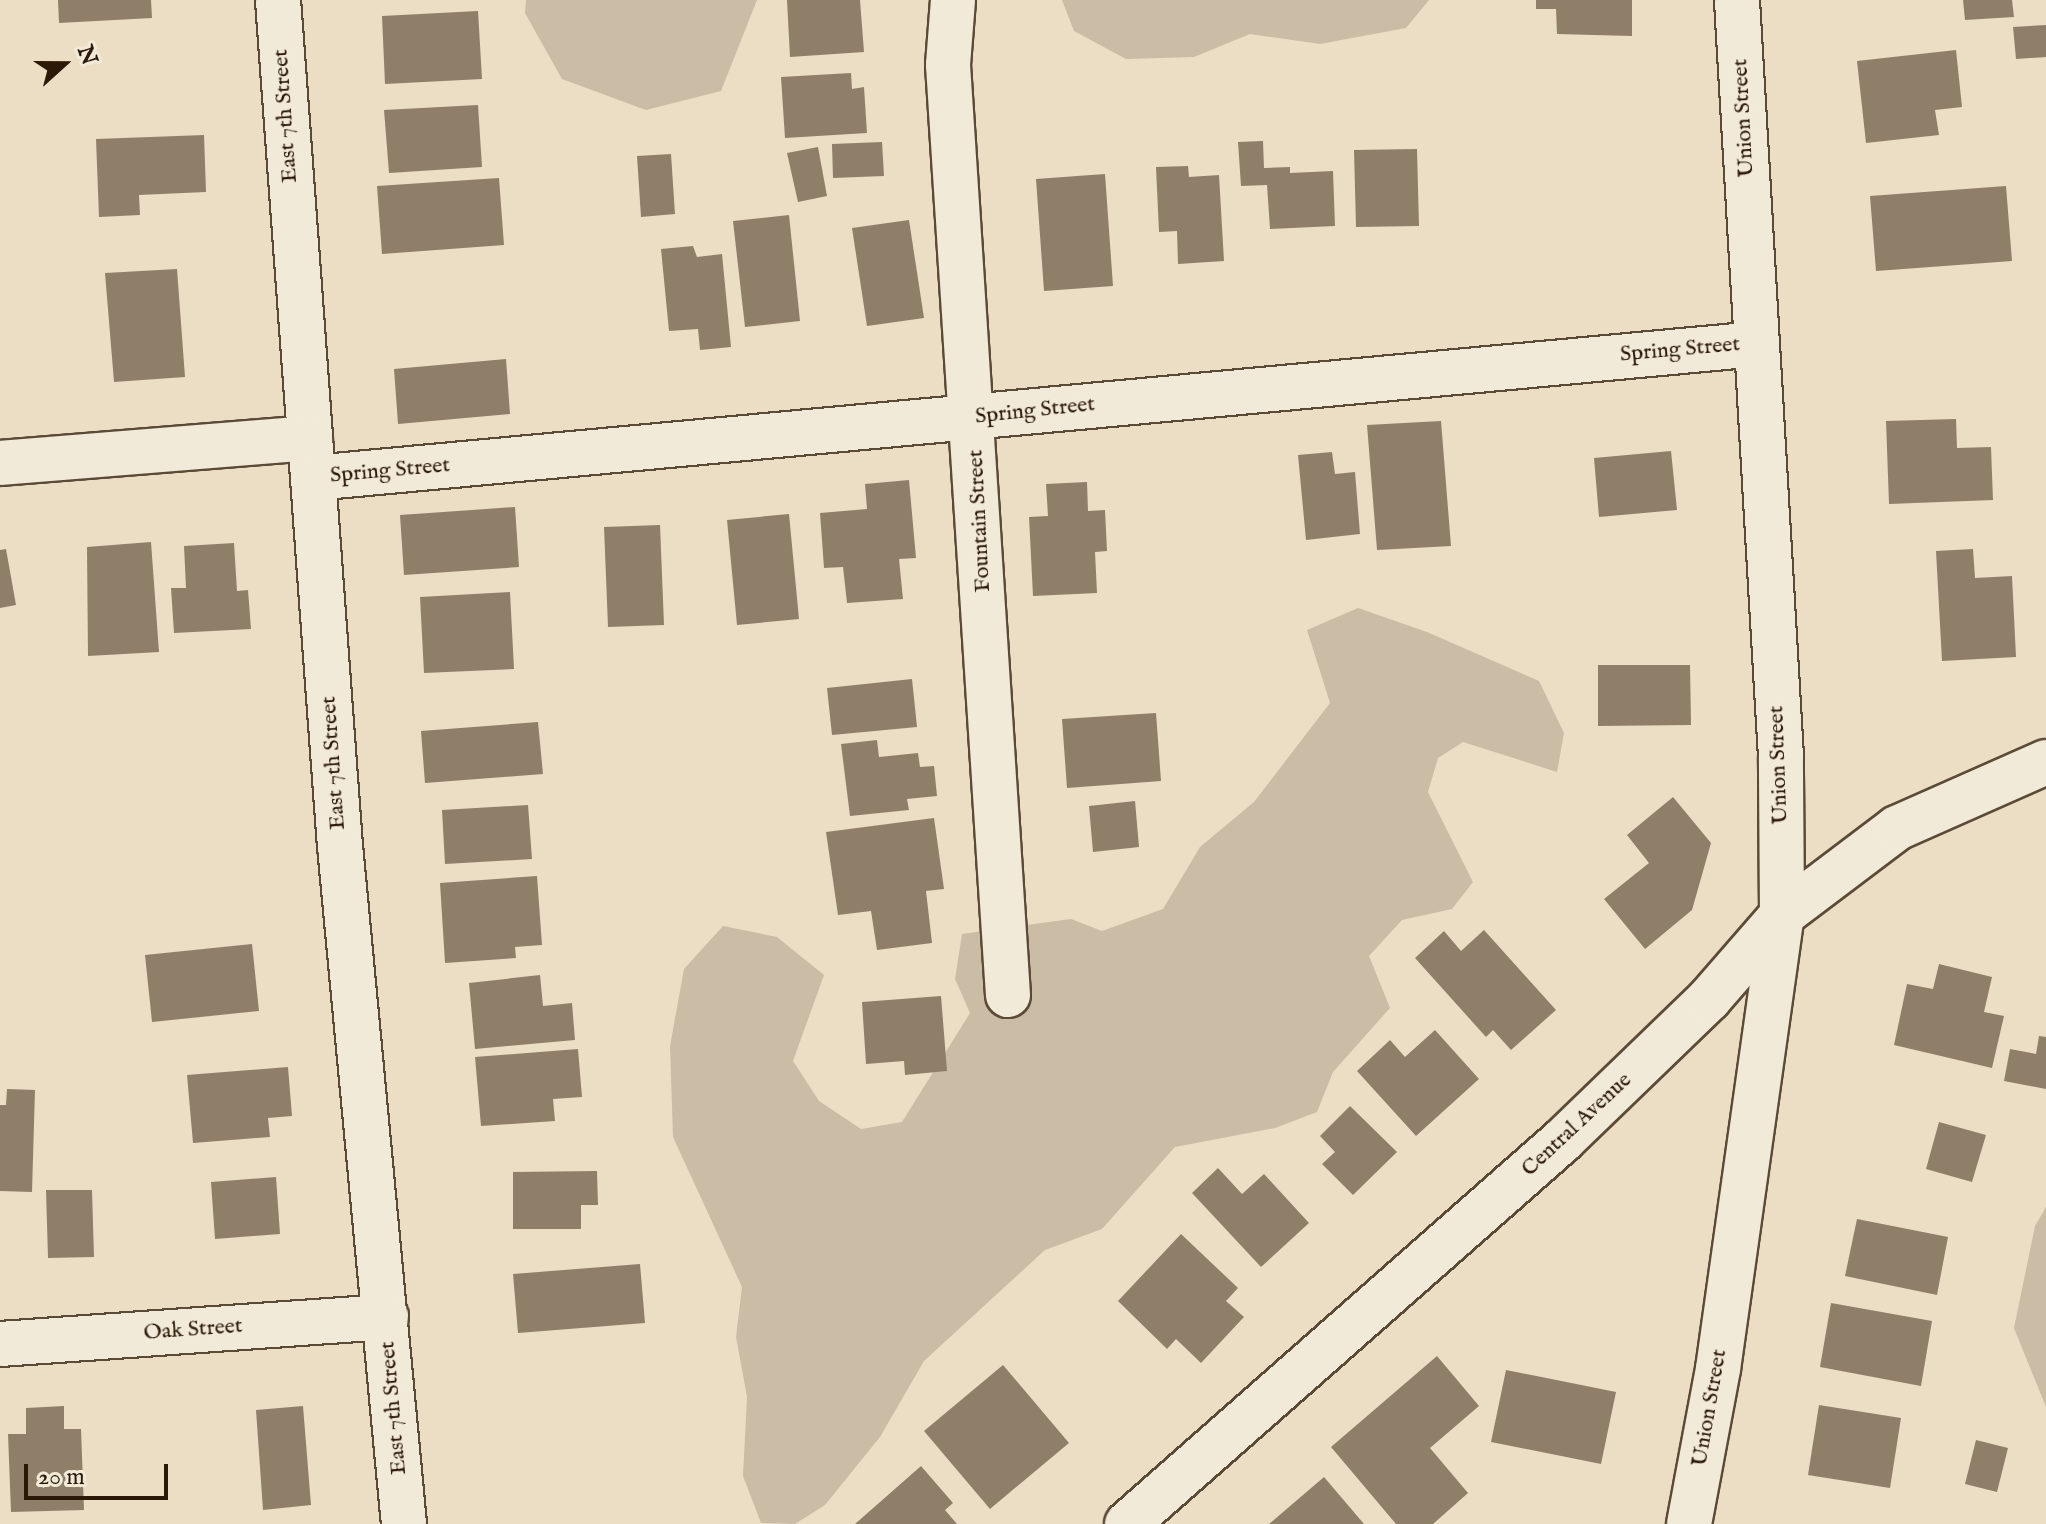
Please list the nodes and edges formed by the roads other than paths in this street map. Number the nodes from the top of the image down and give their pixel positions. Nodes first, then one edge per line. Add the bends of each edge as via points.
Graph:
1 (278, 0) edge
2 (953, 0) edge
3 (1737, 0) edge
4 (1757, 344) junction
5 (974, 417) junction
6 (312, 458) junction
7 (0, 463) edge
8 (2046, 762) edge
9 (1782, 915) junction
10 (1008, 995) dead end
11 (386, 1317) junction
12 (0, 1344) edge
13 (404, 1524) edge
14 (1127, 1524) edge
15 (1689, 1524) edge

1 - 6 street, East 7th Street
2 - 5 street, Fountain Street via 948,65
3 - 4 street, Union Street
4 - 5 street, Spring Street
4 - 9 street, Union Street via 1781,757
5 - 6 street, Spring Street
5 - 10 street, Fountain Street
6 - 7 street, Spring Street
6 - 11 street, East 7th Street via 340,846
8 - 9 street, Central Avenue via 1897,828
9 - 14 street, Central Avenue via 1709,999 1563,1140
9 - 15 street, Union Street via 1718,1369
11 - 12 street, Oak Street
11 - 13 street, East 7th Street

